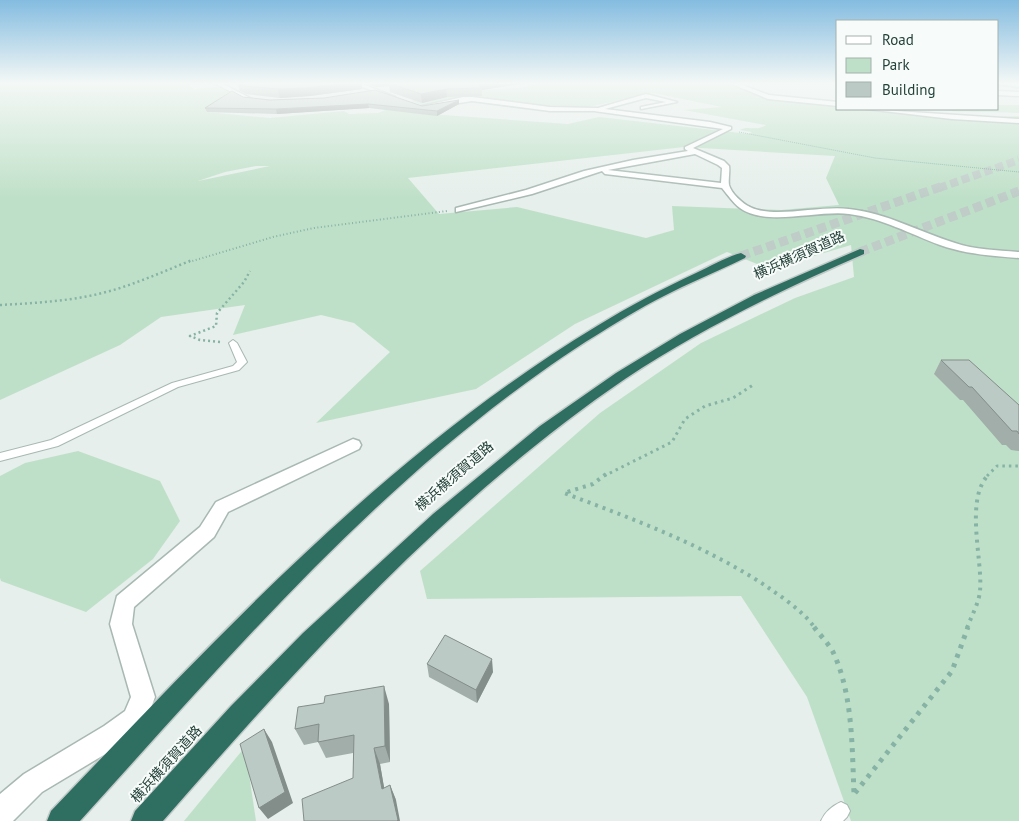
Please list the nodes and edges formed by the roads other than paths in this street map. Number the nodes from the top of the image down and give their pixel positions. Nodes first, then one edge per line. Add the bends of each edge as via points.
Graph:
1 (686, 121) edge
2 (695, 152) junction
3 (594, 170) junction
4 (725, 186) junction
5 (459, 210) road end
6 (860, 252) tunnel mouth
7 (1019, 254) edge
8 (741, 256) tunnel mouth
9 (233, 343) road end
10 (353, 445) dead end
11 (0, 457) edge
12 (0, 816) edge
13 (61, 821) edge
14 (145, 821) edge

1 - 2 street via 728,128 687,148
2 - 3 street
2 - 4 street via 726,168
3 - 4 street
3 - 5 street via 529,192
4 - 7 street via 741,206 751,211 772,214 847,211 889,220 944,243 981,253
6 - 14 highway, 横浜横須賀道路 via 797,278 661,350 513,454 424,532 336,616 254,698
8 - 13 highway, 横浜横須賀道路 via 669,288 618,316 538,368 452,433 372,502 284,586
9 - 11 lane via 242,362 236,368 175,385 54,443
10 - 12 street via 222,507 207,532 124,603 121,624 143,697 134,720 33,783

